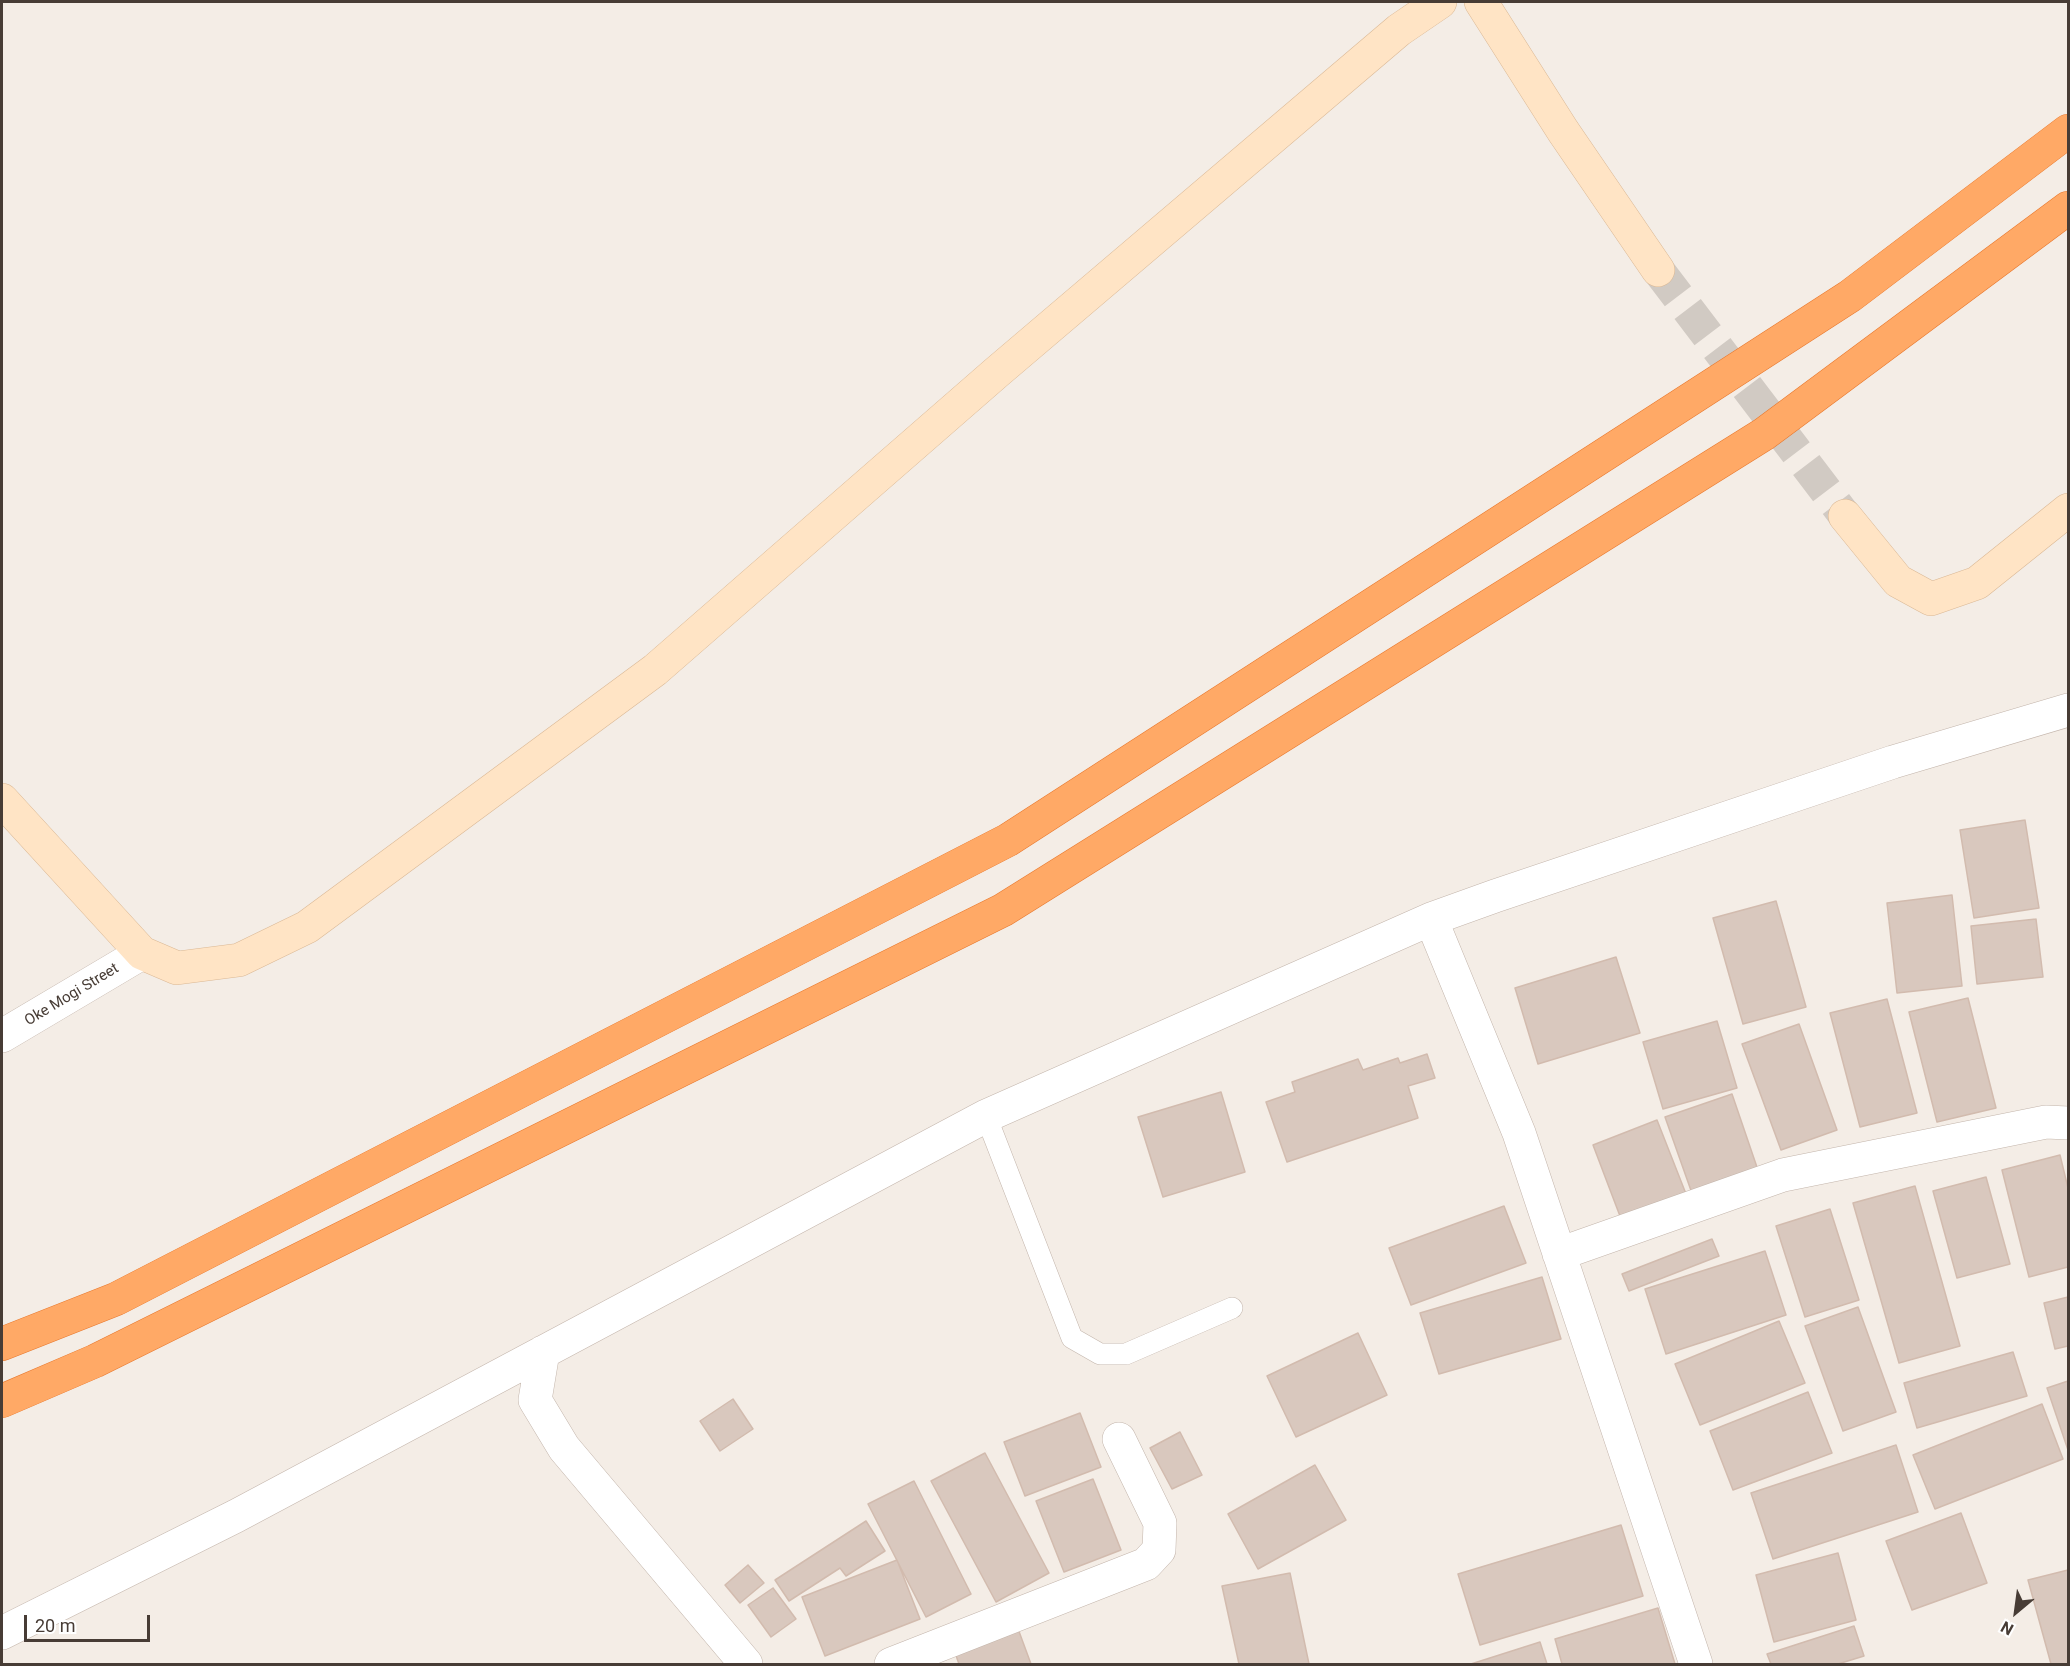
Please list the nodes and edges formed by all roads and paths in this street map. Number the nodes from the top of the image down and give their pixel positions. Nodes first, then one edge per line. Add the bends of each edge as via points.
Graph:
1 (1440, 2) edge
2 (1481, 2) edge
3 (2068, 131) edge
4 (2068, 208) edge
5 (1658, 270) tunnel mouth
6 (2068, 510) edge
7 (1845, 516) tunnel mouth
8 (2068, 710) edge
9 (2, 800) edge
10 (1431, 919) junction
11 (142, 953) junction
12 (2, 1036) edge
13 (986, 1116) junction
14 (2068, 1124) edge
15 (1559, 1254) junction
16 (1232, 1308) dead end
17 (2, 1344) edge
18 (543, 1352) junction
19 (2, 1401) edge
20 (1119, 1439) dead end
21 (2, 1633) edge
22 (746, 1665) edge
23 (891, 1665) edge
24 (1696, 1665) edge

1 - 11 street via 1399,30 1006,364 655,670 307,927 239,960 177,968
2 - 5 street
3 - 17 highway via 1850,296 1008,840 116,1299
4 - 19 highway via 1764,434 1003,910 95,1361
6 - 7 street via 1977,583 1931,599 1898,581
8 - 10 street via 1893,762
9 - 11 street
10 - 13 street
10 - 15 street via 1519,1133
11 - 12 street, Oke Mogi Street
13 - 16 lane via 1072,1338 1100,1354 1126,1354
13 - 18 street
14 - 15 street via 2046,1122 1783,1175
15 - 24 street
18 - 21 street via 236,1516
18 - 22 street via 535,1400 564,1448
20 - 23 street via 1160,1523 1159,1550 1146,1564

